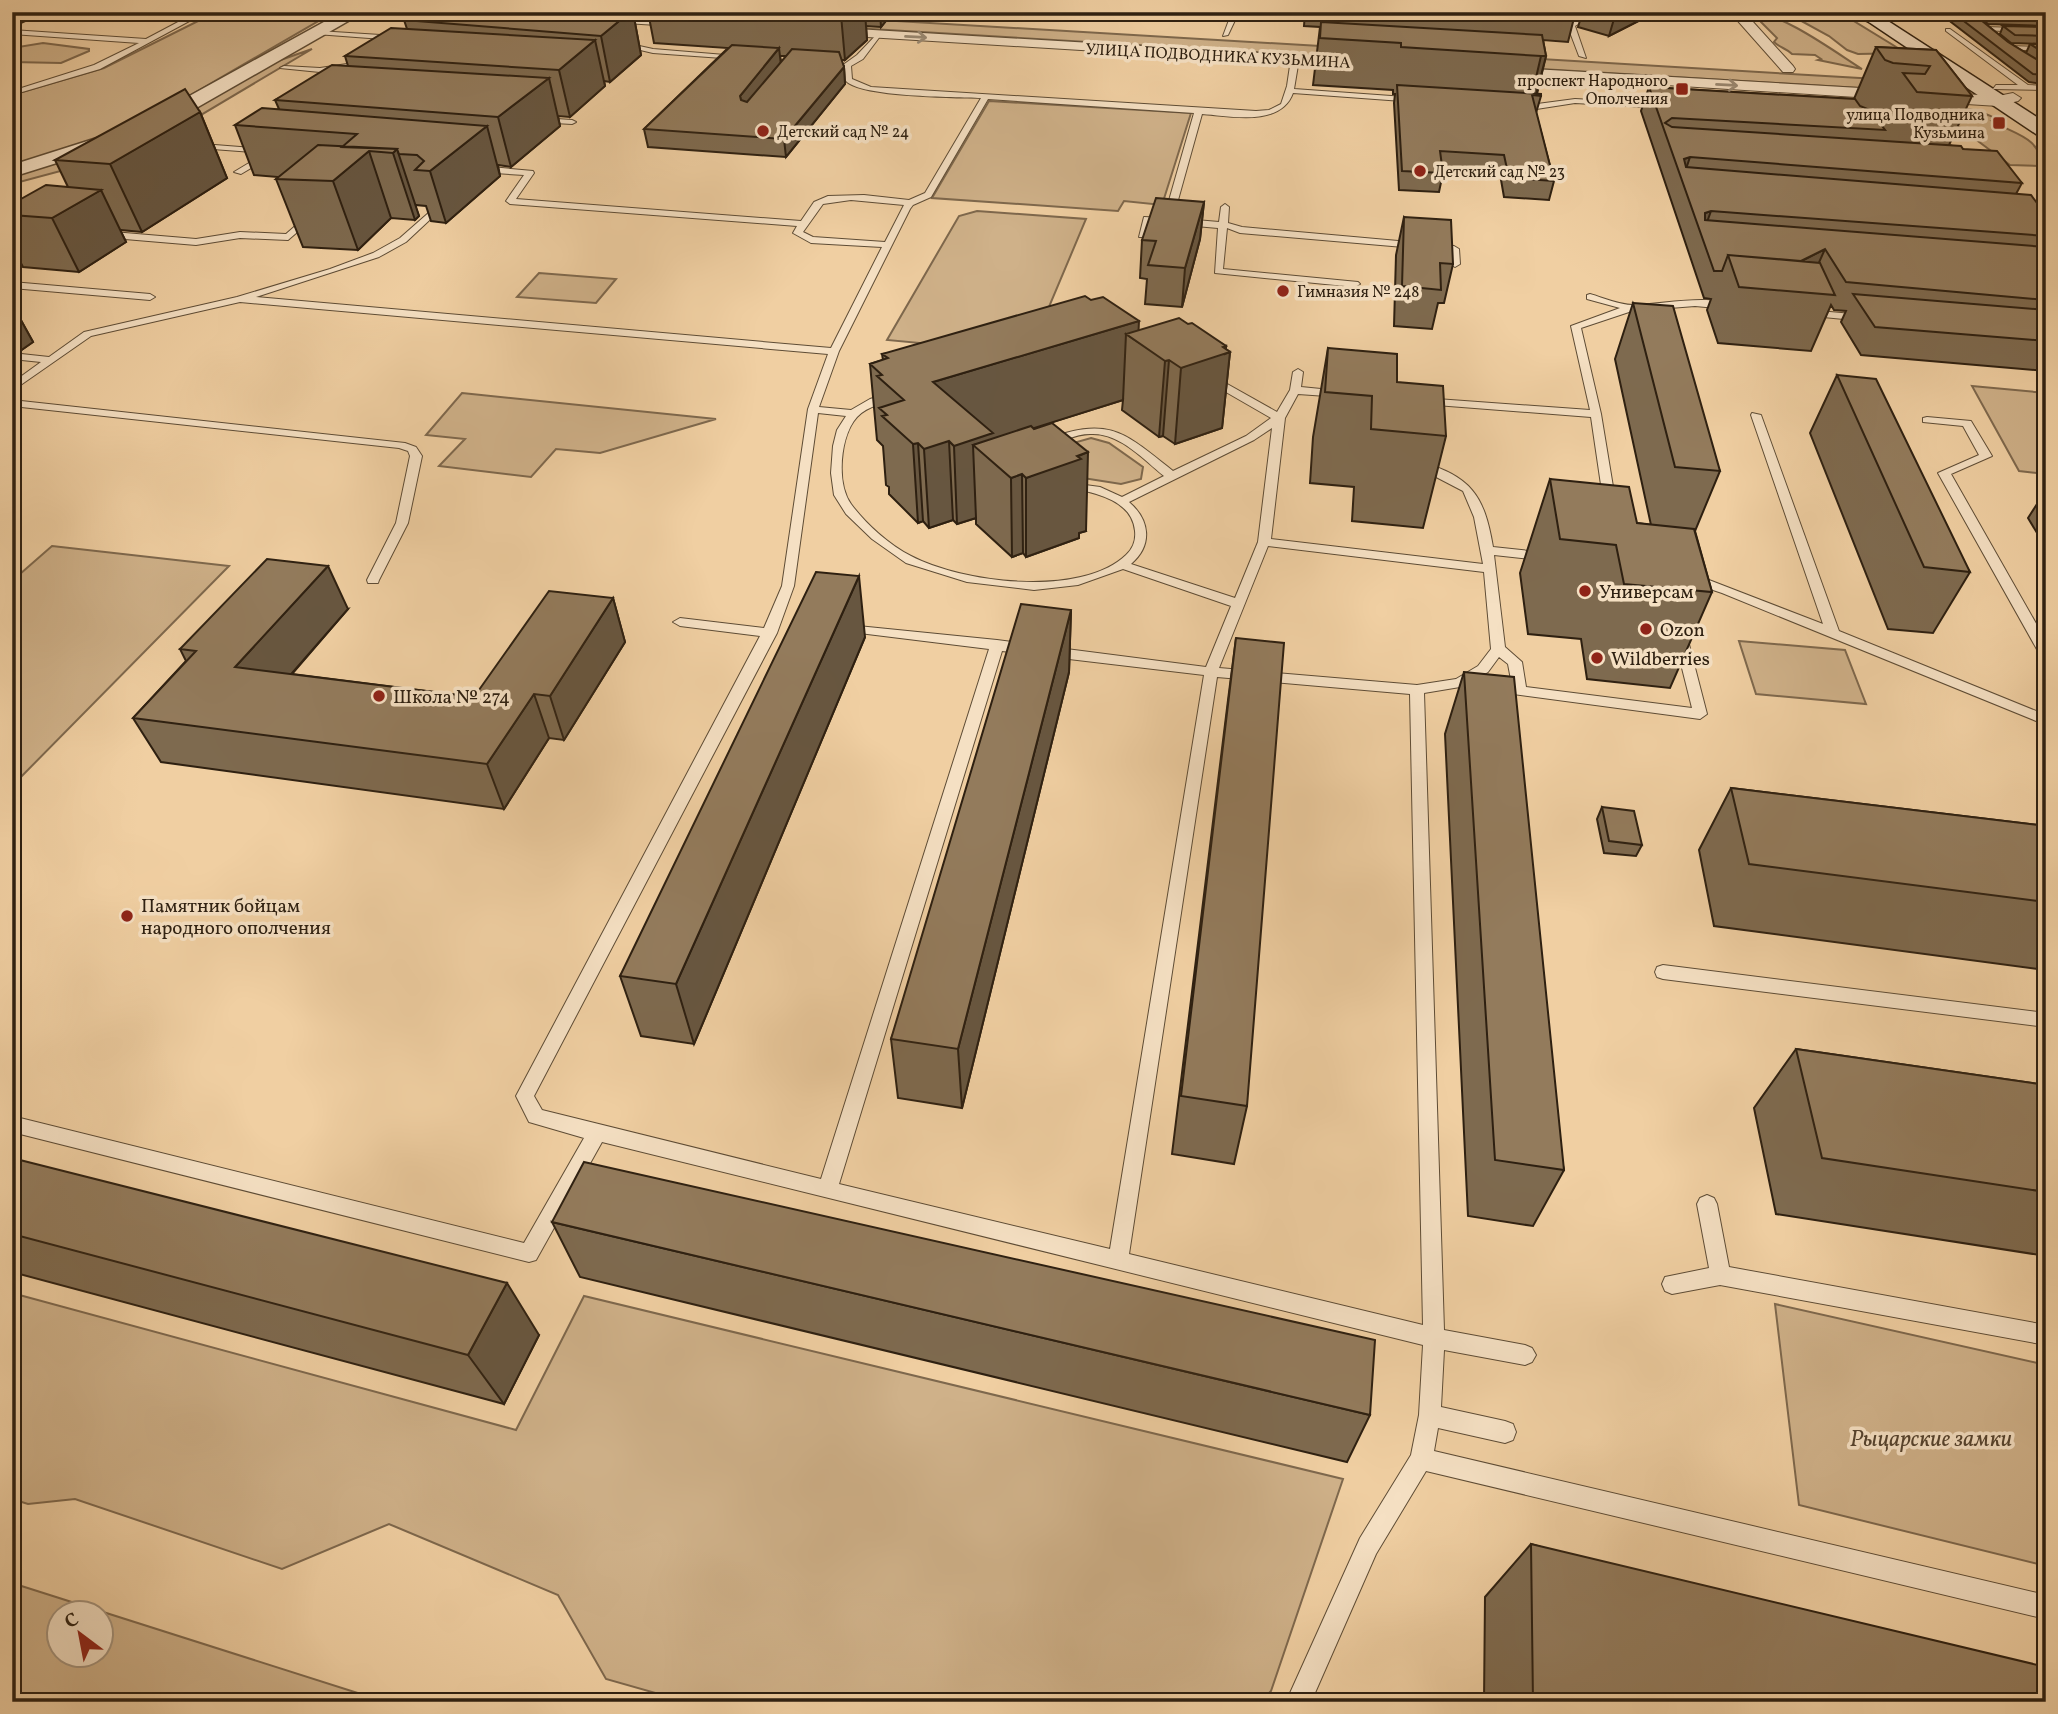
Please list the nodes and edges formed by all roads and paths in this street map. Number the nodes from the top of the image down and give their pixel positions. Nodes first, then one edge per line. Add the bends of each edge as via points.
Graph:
1 (203, 12) edge
2 (356, 12) edge
3 (506, 12) edge
4 (1331, 12) edge
5 (1562, 12) edge
6 (1596, 12) edge
7 (1736, 12) edge
8 (1843, 12) edge
9 (530, 13) edge
10 (1235, 13) edge
11 (1872, 14) edge
12 (1975, 21) edge
13 (712, 24) dead end
14 (1544, 24) dead end
15 (1571, 25) junction
16 (1985, 29) junction
17 (809, 30) dead end
18 (1948, 30) dead end
19 (2046, 31) edge
20 (12, 32) edge
21 (318, 33) junction
22 (878, 34) junction
23 (1225, 35) dead end
24 (404, 38) edge
25 (147, 41) junction
26 (610, 43) edge
27 (2008, 48) junction
28 (2046, 49) edge
29 (1583, 56) dead end
30 (1294, 59) junction
31 (2024, 59) edge
32 (791, 61) junction
33 (819, 63) edge
34 (833, 64) edge
35 (1377, 64) edge
36 (351, 65) edge
37 (847, 65) junction
38 (1762, 67) dead end
39 (284, 68) dead end
40 (785, 69) edge
41 (1488, 71) edge
42 (1931, 78) edge
43 (1966, 80) junction
44 (2046, 88) edge
45 (1290, 90) junction
46 (2005, 91) junction
47 (12, 93) edge
48 (986, 96) junction
49 (1432, 101) edge
50 (1506, 106) edge
51 (1673, 107) edge
52 (1199, 110) junction
53 (532, 119) edge
54 (2046, 119) edge
55 (572, 122) dead end
56 (2046, 132) edge
57 (202, 146) edge
58 (474, 168) edge
59 (12, 171) edge
60 (238, 172) edge
61 (910, 203) junction
62 (324, 206) edge
63 (1225, 207) dead end
64 (419, 211) edge
65 (1167, 221) junction
66 (803, 224) junction
67 (1222, 225) junction
68 (88, 233) dead end
69 (1142, 235) edge
70 (888, 245) junction
71 (1455, 264) edge
72 (1355, 284) dead end
73 (12, 285) edge
74 (150, 297) dead end
75 (1590, 297) dead end
76 (240, 299) junction
77 (1631, 307) junction
78 (1744, 307) edge
79 (1790, 312) edge
80 (1878, 319) edge
81 (834, 351) junction
82 (12, 356) edge
83 (49, 360) junction
84 (1298, 372) dead end
85 (1202, 374) edge
86 (12, 388) edge
87 (1295, 390) junction
88 (900, 393) edge
89 (1348, 394) edge
90 (12, 403) edge
91 (1413, 408) edge
92 (813, 409) junction
93 (853, 414) junction
94 (1595, 414) junction
95 (1756, 415) dead end
96 (1279, 418) junction
97 (1927, 420) dead end
98 (1034, 446) edge
99 (1413, 449) edge
100 (1173, 477) junction
101 (1058, 482) edge
102 (1122, 501) junction
103 (1613, 523) edge
104 (1264, 542) junction
105 (1486, 550) junction
106 (1566, 558) edge
107 (1123, 565) junction
108 (1490, 569) junction
109 (1677, 574) edge
110 (373, 580) dead end
111 (1239, 604) junction
112 (1675, 613) edge
113 (680, 622) dead end
114 (823, 625) edge
115 (777, 626) junction
116 (1833, 633) junction
117 (998, 644) junction
118 (1498, 649) junction
119 (2046, 653) edge
120 (1211, 672) junction
121 (1460, 682) junction
122 (1417, 690) junction
123 (1520, 690) junction
124 (2046, 720) edge
125 (1663, 972) dead end
126 (2046, 1020) edge
127 (12, 1124) edge
128 (597, 1133) junction
129 (827, 1191) junction
130 (1707, 1204) dead end
131 (1118, 1262) junction
132 (1720, 1275) junction
133 (1672, 1284) dead end
134 (2046, 1335) edge
135 (1434, 1338) junction
136 (1525, 1354) dead end
137 (1430, 1415) junction
138 (1505, 1432) dead end
139 (1421, 1460) junction
140 (2046, 1607) edge
141 (1298, 1702) edge

1 - 25 lane
2 - 21 main road
3 - 9 street
4 - 10 lane via 1290,17
5 - 15 lane
6 - 15 lane
7 - 38 street via 1794,69
8 - 11 street
9 - 13 street
10 - 23 lane
11 - 43 main road
11 - 46 main road
12 - 16 lane
14 - 15 lane
15 - 29 lane
16 - 19 lane
16 - 27 lane
17 - 22 street, УЛИЦА ПОДВОДНИКА КУЗЬМИНА
18 - 46 lane
20 - 25 lane
21 - 24 lane
21 - 59 main road via 154,122
22 -> 30 street, УЛИЦА ПОДВОДНИКА КУЗЬМИНА
22 - 37 lane via 860,57
25 - 47 lane via 97,67
26 - 32 lane via 653,51
27 - 28 lane
27 - 31 lane
30 - 35 street, УЛИЦА ПОДВОДНИКА КУЗЬМИНА
30 - 45 lane
32 - 33 lane
32 - 40 lane
34 - 37 lane
36 - 39 lane via 320,70
37 - 48 lane via 849,80 870,89
41 -> 46 street via 1832,95
42 - 43 street
43 - 46 main road
44 - 46 lane
45 - 49 lane
45 - 52 lane via 1283,106 1267,113
46 - 54 main road
46 - 56 main road
48 - 52 lane
48 - 61 lane via 929,195
50 - 51 lane via 1530,108 1575,101
52 - 65 lane
53 - 55 lane
57 - 60 lane via 274,152
58 - 66 lane via 530,173 510,201
61 - 66 lane via 827,199 817,204
61 - 70 lane
62 - 68 lane via 288,237 240,235 195,242
63 - 67 lane
64 - 76 lane via 433,212 403,240 376,256
65 - 67 lane
65 - 69 lane via 1147,219
66 - 70 lane via 798,233 811,240
67 - 71 lane via 1454,249
67 - 72 lane via 1217,271
70 - 81 lane
73 - 74 lane
75 - 77 lane
76 - 81 lane
76 - 83 lane via 88,334
77 - 78 lane via 1695,303
77 - 94 lane via 1576,326
79 - 80 lane
81 - 92 lane
82 - 83 lane
83 - 86 lane
84 - 87 lane
85 - 96 lane
87 - 89 lane
87 - 96 lane
88 - 93 lane
90 - 110 lane via 412,449 416,456 402,523
91 - 94 lane via 1413,400
92 - 93 lane
92 - 115 lane via 788,586
93 - 107 lane via 842,432 836,482 841,497 851,512 901,556 996,585 1032,589 1065,585
94 - 103 lane
95 - 116 lane
96 - 100 lane
96 - 104 lane
97 - 119 lane via 1967,423 1986,456 1944,473
98 - 100 lane via 1080,432 1111,433
99 - 105 lane via 1418,464 1468,490 1476,503
100 - 102 lane
101 - 102 lane
102 - 107 lane via 1144,533 1140,548
104 - 108 lane
104 - 111 lane
105 - 106 lane
105 - 108 lane
107 - 111 lane
108 - 118 lane
109 - 116 lane
111 - 120 lane
112 - 123 lane via 1700,714
113 - 115 lane
114 - 117 lane
115 - 128 lane via 525,1096 536,1116
116 - 124 lane
117 - 120 lane
117 - 129 lane
118 - 121 lane via 1483,669
118 - 123 lane via 1516,662
120 - 122 lane
120 - 131 lane
121 - 122 lane
121 - 123 lane
122 - 135 lane
125 - 126 lane
127 - 128 lane via 530,1253
128 - 129 lane
129 - 131 lane
130 - 132 lane
131 - 135 lane
132 - 133 lane
132 - 134 lane
135 - 136 lane
135 - 137 lane
137 - 138 lane
137 - 139 lane
139 - 140 lane
139 - 141 lane via 1368,1546

